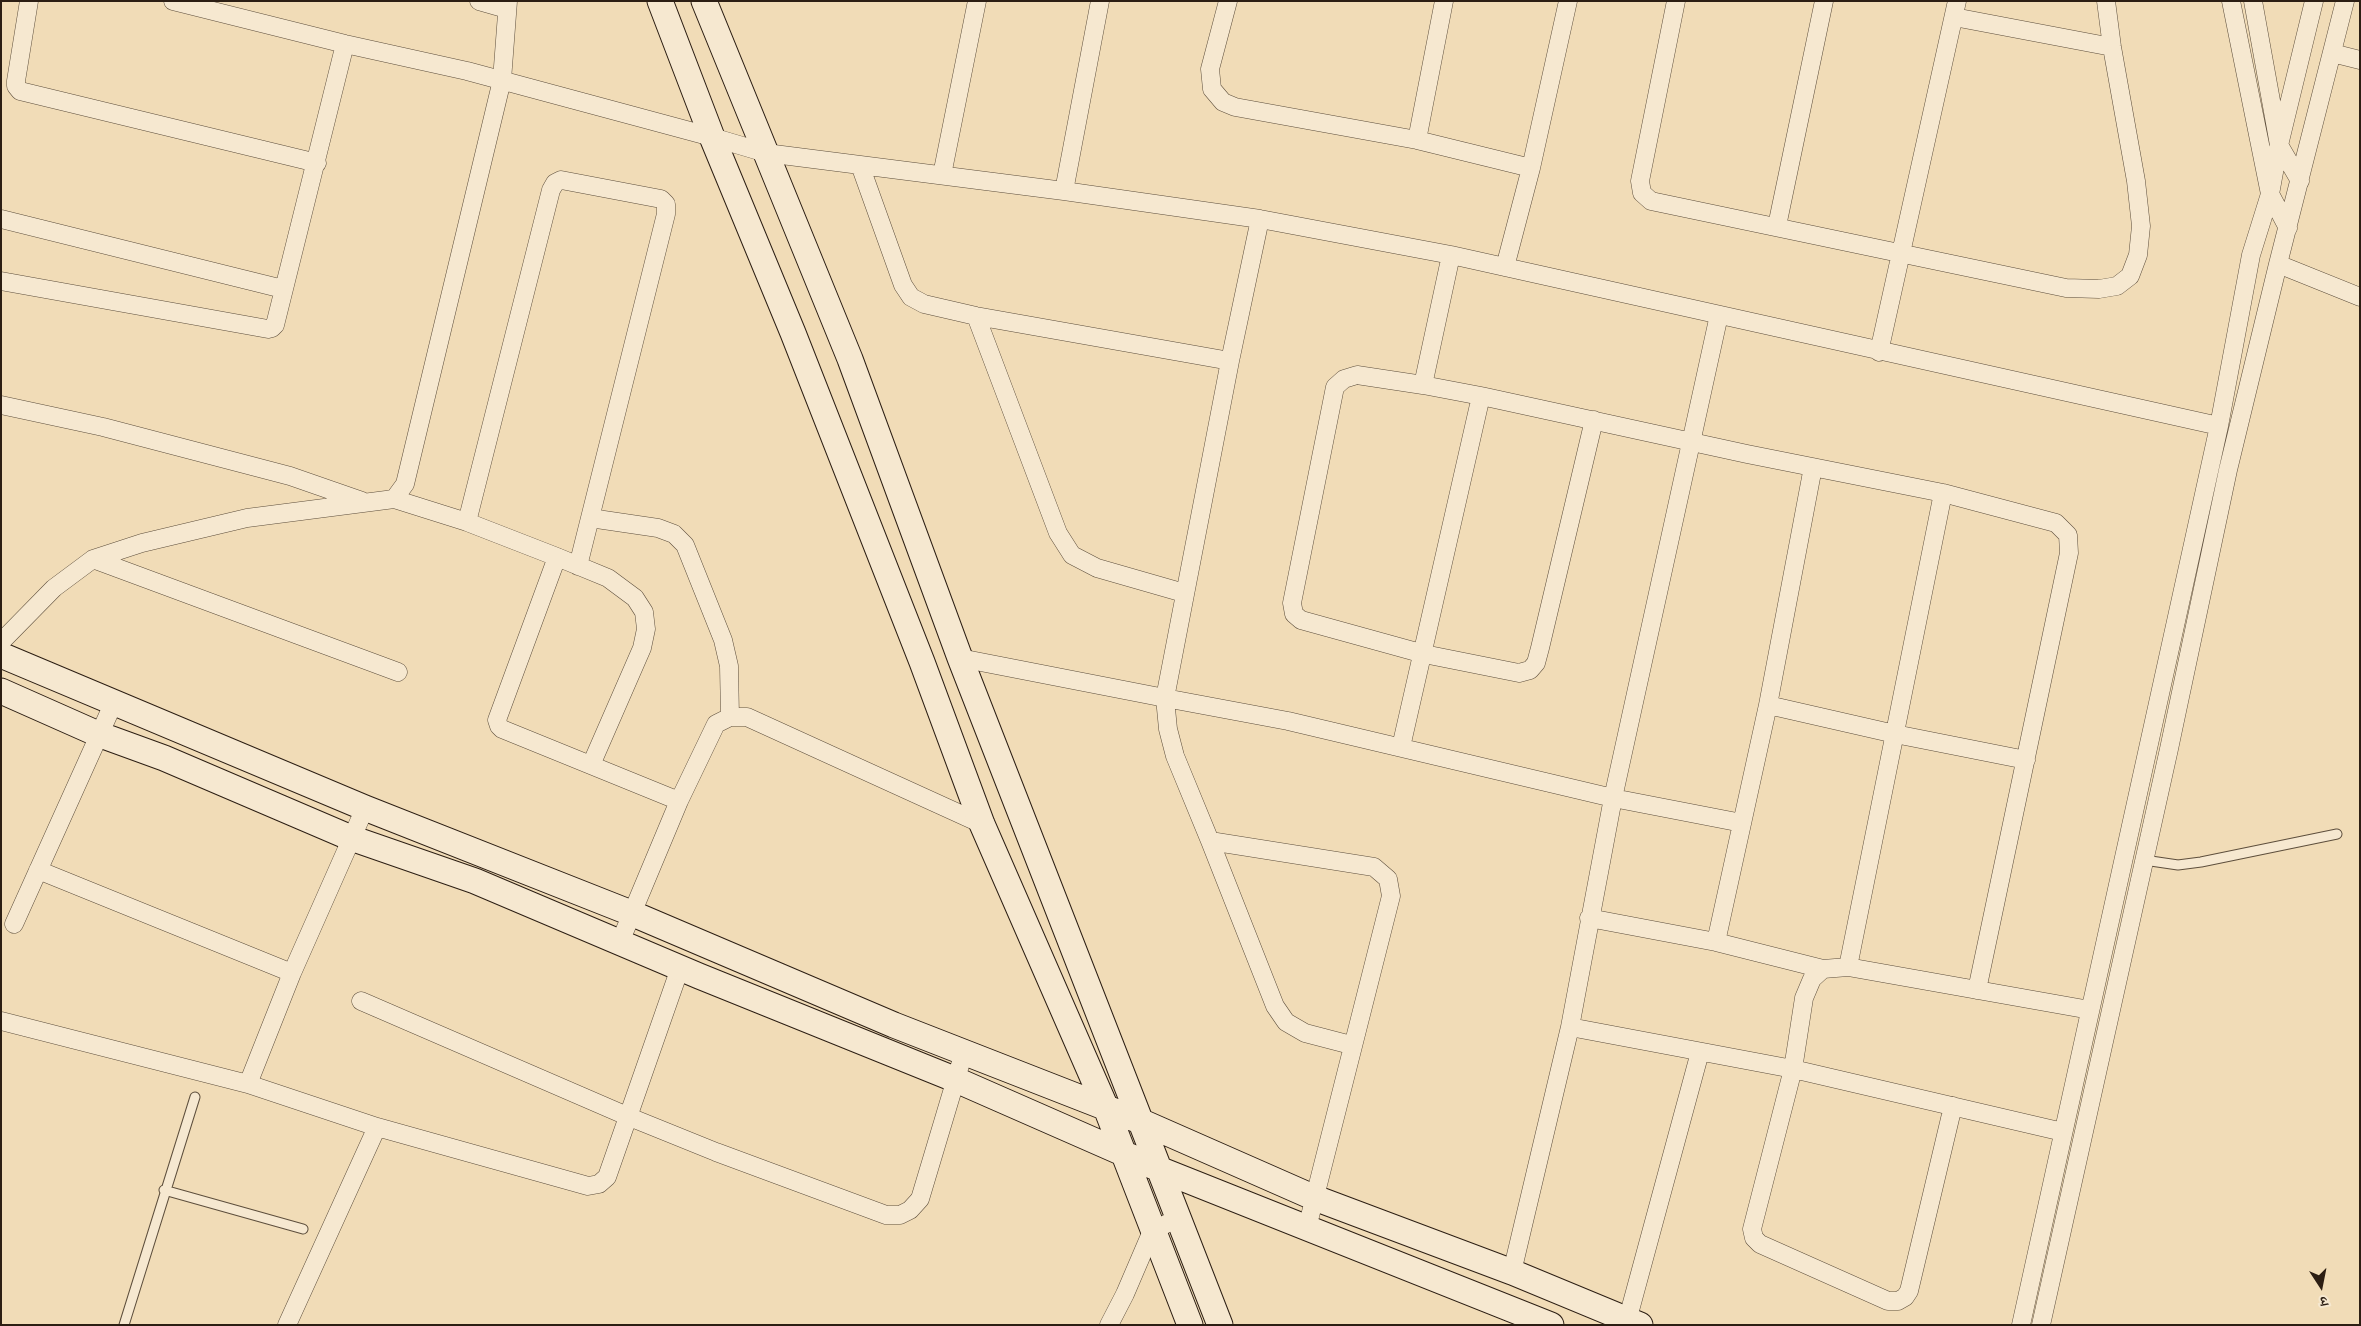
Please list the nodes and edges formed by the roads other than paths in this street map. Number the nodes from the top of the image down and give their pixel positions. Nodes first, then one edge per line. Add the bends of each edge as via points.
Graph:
1 (29, 1) edge
2 (173, 1) edge
3 (479, 1) edge
4 (660, 1) edge
5 (704, 1) edge
6 (977, 1) edge
7 (1100, 1) edge
8 (1228, 1) edge
9 (1444, 1) edge
10 (1568, 1) edge
11 (1676, 1) edge
12 (1824, 1) edge
13 (2106, 1) edge
14 (2231, 1) edge
15 (2254, 1) edge
16 (2314, 1) edge
17 (2345, 1) edge
18 (508, 5) edge
19 (1956, 9) edge
20 (345, 44) junction
21 (2112, 47) junction
22 (2332, 53) junction
23 (2360, 60) edge
24 (502, 80) junction
25 (712, 137) junction
26 (1417, 140) junction
27 (2279, 145) junction
28 (766, 153) junction
29 (317, 163) junction
30 (860, 165) junction
31 (1531, 168) junction
32 (942, 175) junction
33 (2300, 181) junction
34 (1064, 191) junction
35 (2270, 194) junction
36 (1, 218) edge
37 (1260, 219) junction
38 (1777, 226) junction
39 (2288, 228) junction
40 (1900, 254) junction
41 (1451, 255) junction
42 (2278, 264) junction
43 (1505, 267) junction
44 (1, 281) edge
45 (283, 289) junction
46 (2360, 297) edge
47 (1719, 315) junction
48 (976, 316) junction
49 (1879, 352) junction
50 (1230, 360) junction
51 (1423, 386) junction
52 (1481, 396) junction
53 (1, 405) edge
54 (1594, 420) junction
55 (2218, 426) junction
56 (1690, 441) junction
57 (1813, 467) junction
58 (1943, 493) junction
59 (394, 499) junction
60 (365, 502) junction
61 (590, 518) junction
62 (467, 522) junction
63 (557, 557) junction
64 (93, 559) junction
65 (578, 566) junction
66 (1184, 593) junction
67 (1, 642) edge
68 (1424, 654) junction
69 (1, 655) edge
70 (960, 658) junction
71 (398, 672) dead end
72 (1, 691) edge
73 (1166, 698) junction
74 (114, 702) junction
75 (1768, 705) junction
76 (730, 717) junction
77 (98, 734) junction
78 (1894, 734) junction
79 (1401, 747) junction
80 (2026, 760) junction
81 (591, 765) junction
82 (1613, 798) junction
83 (679, 801) junction
84 (364, 808) junction
85 (982, 824) junction
86 (1742, 824) junction
87 (2337, 834) dead end
88 (351, 838) junction
89 (1210, 841) junction
90 (2144, 860) junction
91 (38, 870) junction
92 (631, 913) junction
93 (1589, 918) junction
94 (14, 924) dead end
95 (620, 942) junction
96 (1716, 942) junction
97 (1848, 966) junction
98 (680, 968) junction
99 (1823, 969) junction
100 (292, 972) junction
101 (1977, 990) junction
102 (361, 1001) dead end
103 (2090, 1010) junction
104 (1, 1021) edge
105 (1570, 1027) junction
106 (1351, 1045) junction
107 (964, 1052) junction
108 (1700, 1052) junction
109 (1793, 1069) junction
110 (954, 1079) junction
111 (248, 1084) junction
112 (195, 1096) dead end
113 (1953, 1106) junction
114 (1106, 1108) junction
115 (627, 1116) junction
116 (1140, 1121) junction
117 (377, 1127) junction
118 (2063, 1132) junction
119 (1122, 1154) junction
120 (1158, 1169) junction
121 (164, 1190) junction
122 (1315, 1198) junction
123 (1178, 1218) junction
124 (1306, 1228) junction
125 (303, 1229) dead end
126 (1152, 1230) junction
127 (1512, 1272) junction
128 (1631, 1323) edge
129 (124, 1325) edge
130 (287, 1325) edge
131 (1109, 1325) edge
132 (1190, 1325) edge
133 (1220, 1325) edge
134 (1551, 1325) edge
135 (2021, 1325) edge
136 (2041, 1325) edge

1 - 29 street via 16,81 20,91
2 - 20 street
3 - 18 street
4 - 25 street
5 - 28 street
6 - 32 street
7 - 34 street
8 - 26 street via 1210,69 1212,89 1222,102
9 - 26 street
10 - 31 street
11 - 38 street via 1640,181 1642,193 1651,201
12 - 38 street
13 - 21 street
14 - 35 street
15 - 27 street
16 - 27 street
17 - 22 street
18 - 24 street
19 - 21 street
19 - 40 street
20 - 24 street
20 - 29 street
21 - 40 street via 2141,226 2138,255 2130,276 2117,286 2066,288
22 - 23 street
22 - 33 street
24 - 25 street
24 - 59 street via 405,484
25 - 28 street
25 - 85 street via 797,342
26 - 31 street
27 - 33 street
27 - 35 street
28 - 30 street
28 - 70 street via 850,359
29 - 45 street
30 - 32 street
30 - 48 street via 903,285 911,298
31 - 43 street
32 - 34 street
33 - 39 street
34 - 37 street
35 - 39 street
35 - 55 street via 2251,255
36 - 45 street
37 - 41 street
37 - 50 street
38 - 40 street
39 - 42 street
40 - 49 street
41 - 43 street
41 - 51 street
42 - 46 street
42 - 90 street via 2228,470
43 - 47 street
44 - 45 street via 268,329 275,325
47 - 49 street
47 - 56 street
48 - 50 street
48 - 66 street via 1058,532 1072,555 1097,568
49 - 55 street
50 - 66 street
51 - 52 street
51 - 68 street via 1357,375 1344,379 1335,387 1292,603 1294,614 1301,620
52 - 54 street
52 - 68 street
53 - 60 street via 103,427 271,471
54 - 56 street
54 - 68 street via 1536,663 1530,670 1519,673
55 - 103 street
56 - 57 street
56 - 82 street
57 - 58 street
57 - 75 street
58 - 78 street
58 - 80 street via 2056,522 2068,535 2069,553
59 - 60 street
59 - 62 street
60 - 64 street via 246,518 142,543
61 - 62 street via 666,204 661,200 561,180 551,190
61 - 65 street
61 - 76 street via 658,528 674,534 686,545 723,640 729,666
62 - 63 street
63 - 65 street
63 - 81 street via 497,720 502,729
64 - 67 street via 54,588
64 - 71 street
65 - 81 street via 608,578 635,598 644,612 646,629 642,648
66 - 73 street
68 - 79 street
69 - 74 street
70 - 73 street
70 - 116 street
72 - 77 street
73 - 79 street
73 - 89 street via 1168,728 1175,756
74 - 77 street
74 - 84 street
75 - 78 street
75 - 86 street
76 - 83 street via 716,724
76 - 85 street via 747,717
77 - 88 street via 164,758
77 - 91 street
78 - 80 street
78 - 97 street
79 - 82 street
80 - 101 street
81 - 83 street
82 - 86 street
82 - 93 street
83 - 92 street
84 - 88 street
84 - 92 street
85 - 114 street
86 - 96 street
87 - 90 lane via 2201,862 2178,865
88 - 95 street via 475,882
88 - 100 street
89 - 106 street via 1275,1006 1286,1022 1305,1033
89 - 106 street via 1374,866 1388,879 1391,896
90 - 136 street
91 - 94 street
91 - 100 street
92 - 95 street
92 - 107 street
93 - 96 street
93 - 105 street
95 - 98 street
96 - 99 street
97 - 99 street
97 - 101 street
98 - 110 street
98 - 115 street
99 - 109 street via 1812,979 1804,998
100 - 111 street
101 - 103 street
102 - 115 street
103 - 118 street
104 - 111 street
105 - 108 street
105 - 127 street
106 - 122 street
107 - 110 street
107 - 114 street
108 - 109 street
108 - 128 street
109 - 113 street
109 - 113 street via 1752,1229 1754,1238 1760,1244 1888,1301 1905,1298 1909,1291
110 - 115 street via 920,1199 900,1215 886,1215
110 - 119 street
111 - 117 street
112 - 121 lane
113 - 118 street
114 - 116 street
114 - 119 street
115 - 117 street via 607,1177 599,1184 588,1186
116 - 120 street
116 - 122 street
117 - 130 street
118 - 135 street
119 - 120 street
119 - 126 street
120 - 123 street
120 - 124 street
121 - 125 lane
121 - 129 lane
122 - 124 street
122 - 127 street
123 - 126 street
123 - 133 street
124 - 134 street
126 - 131 street
126 - 132 street
127 - 128 street

